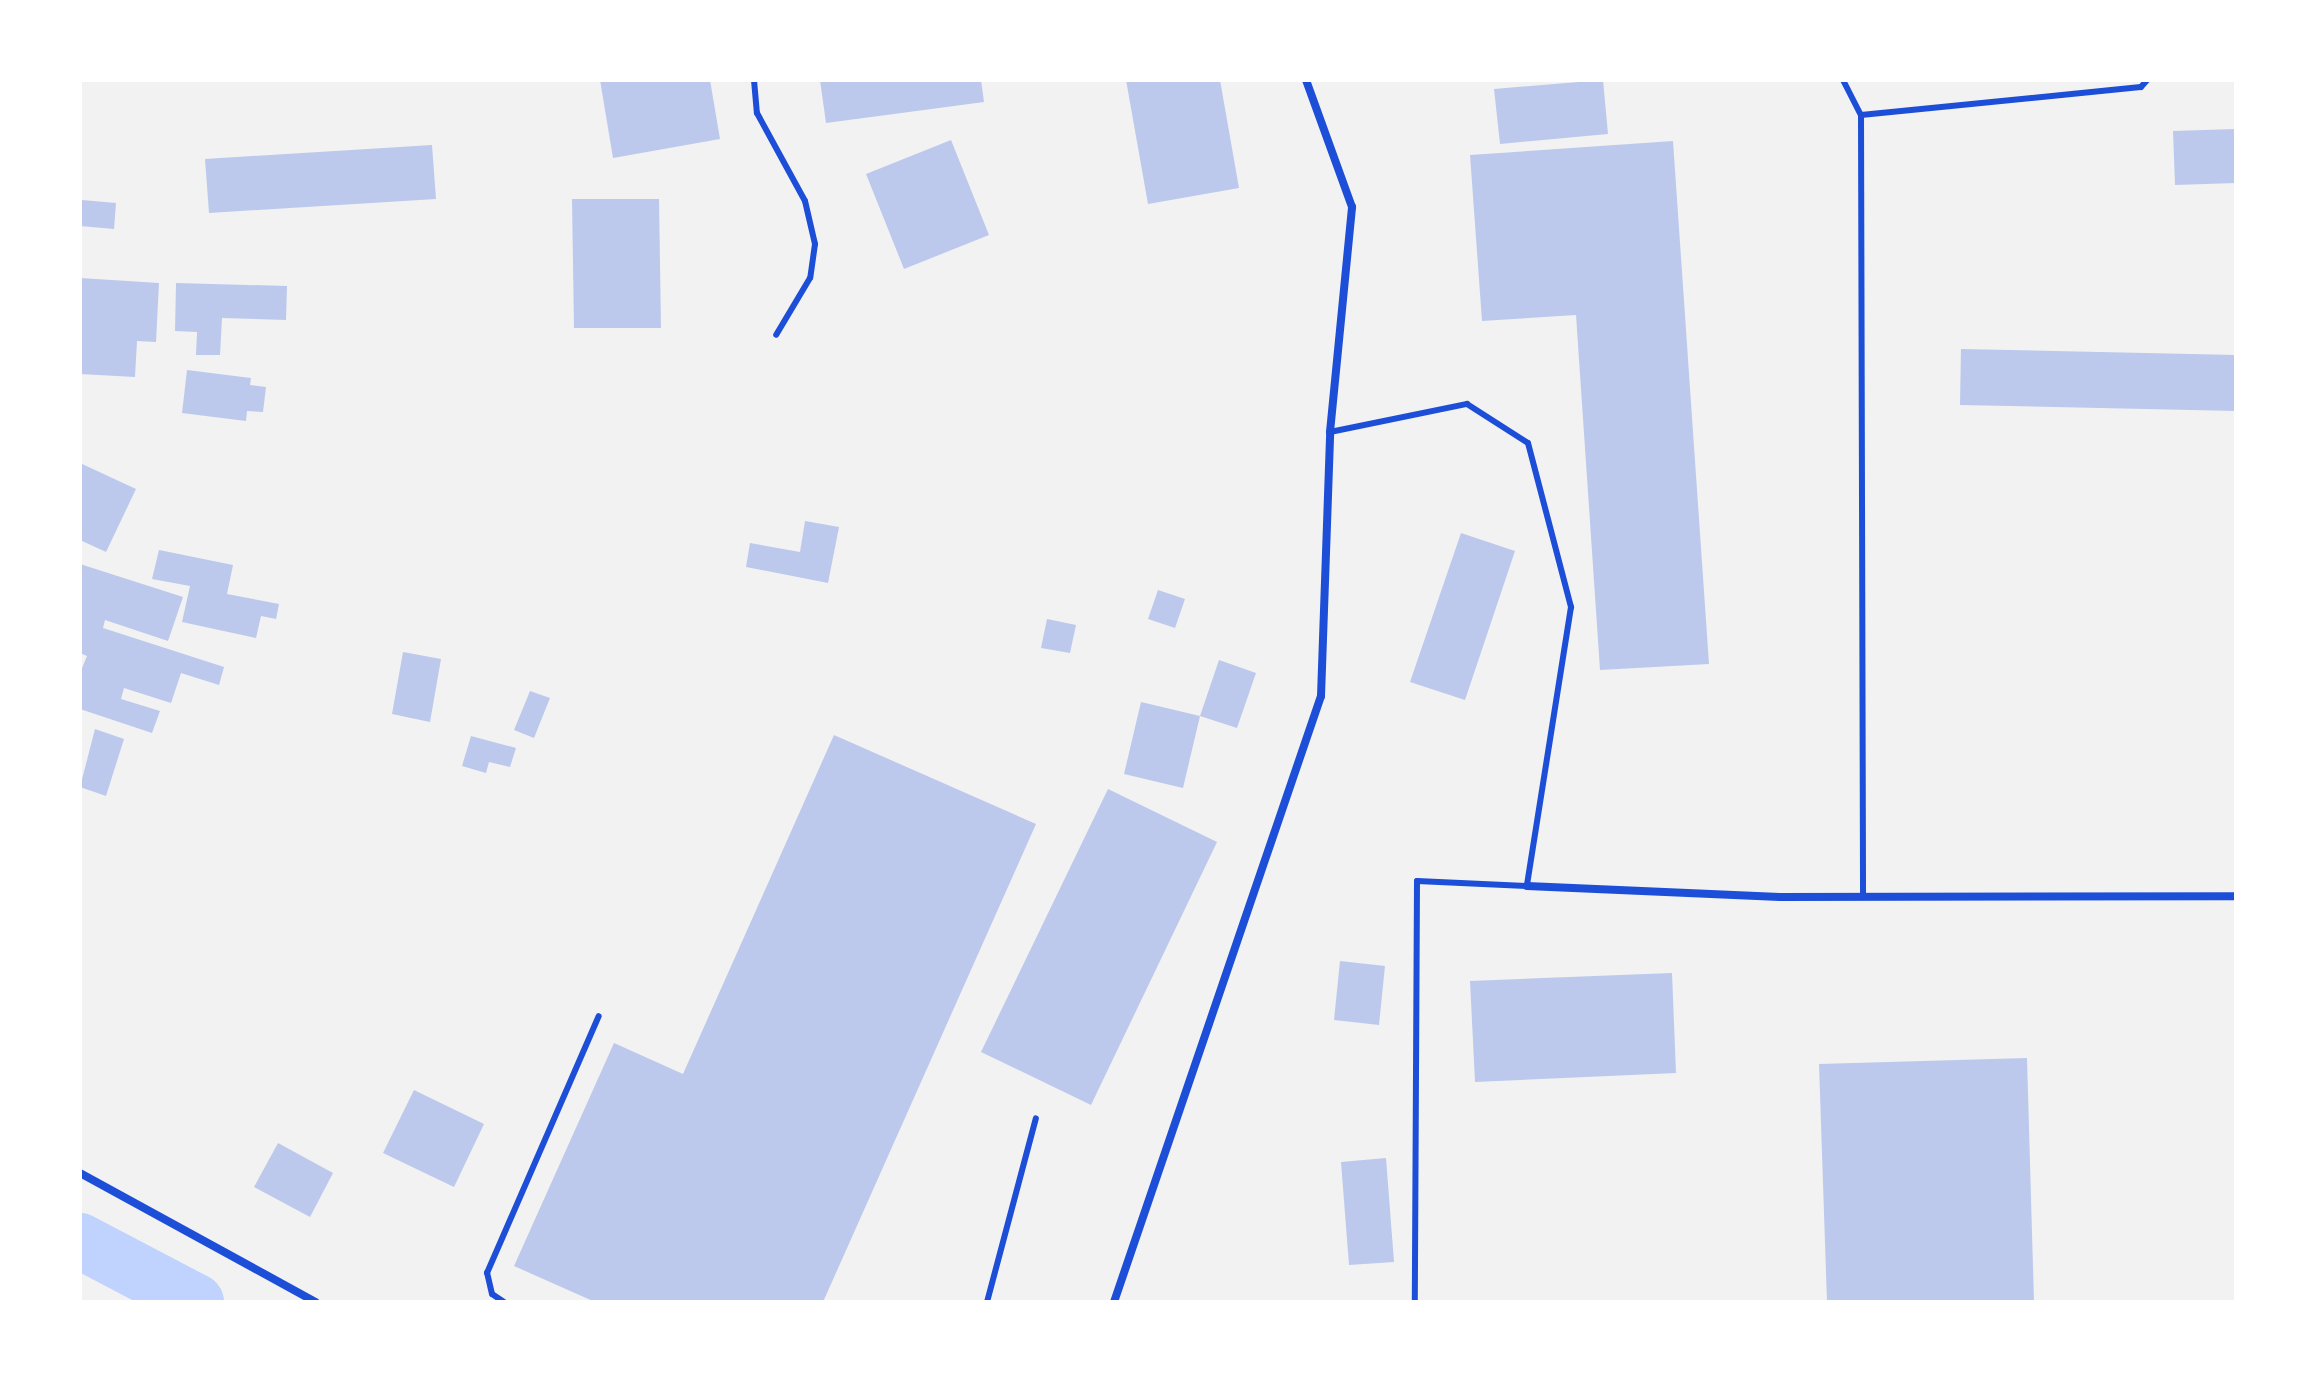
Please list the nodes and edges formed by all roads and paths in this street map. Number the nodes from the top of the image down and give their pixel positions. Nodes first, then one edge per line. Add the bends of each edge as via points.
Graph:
1 (754, 80) edge
2 (1306, 80) edge
3 (1843, 80) edge
4 (2147, 80) edge
5 (1861, 115) junction
6 (776, 335) dead end
7 (1330, 432) junction
8 (1527, 886) junction
9 (2236, 896) edge
10 (1863, 897) junction
11 (599, 1016) dead end
12 (1036, 1118) dead end
13 (80, 1173) edge
14 (316, 1302) edge
15 (504, 1302) edge
16 (987, 1302) edge
17 (1114, 1302) edge
18 (1415, 1302) edge

1 - 6 lane via 757,113 805,201 815,244 810,278
2 - 7 street via 1352,207
3 - 5 lane
4 - 5 lane via 2141,87
5 - 10 lane
7 - 8 lane via 1467,404 1528,443 1571,607
7 - 17 street via 1321,696
8 - 10 street
8 - 18 lane via 1417,881
9 - 10 street
11 - 15 lane via 487,1273 492,1294
12 - 16 lane
13 - 14 street

